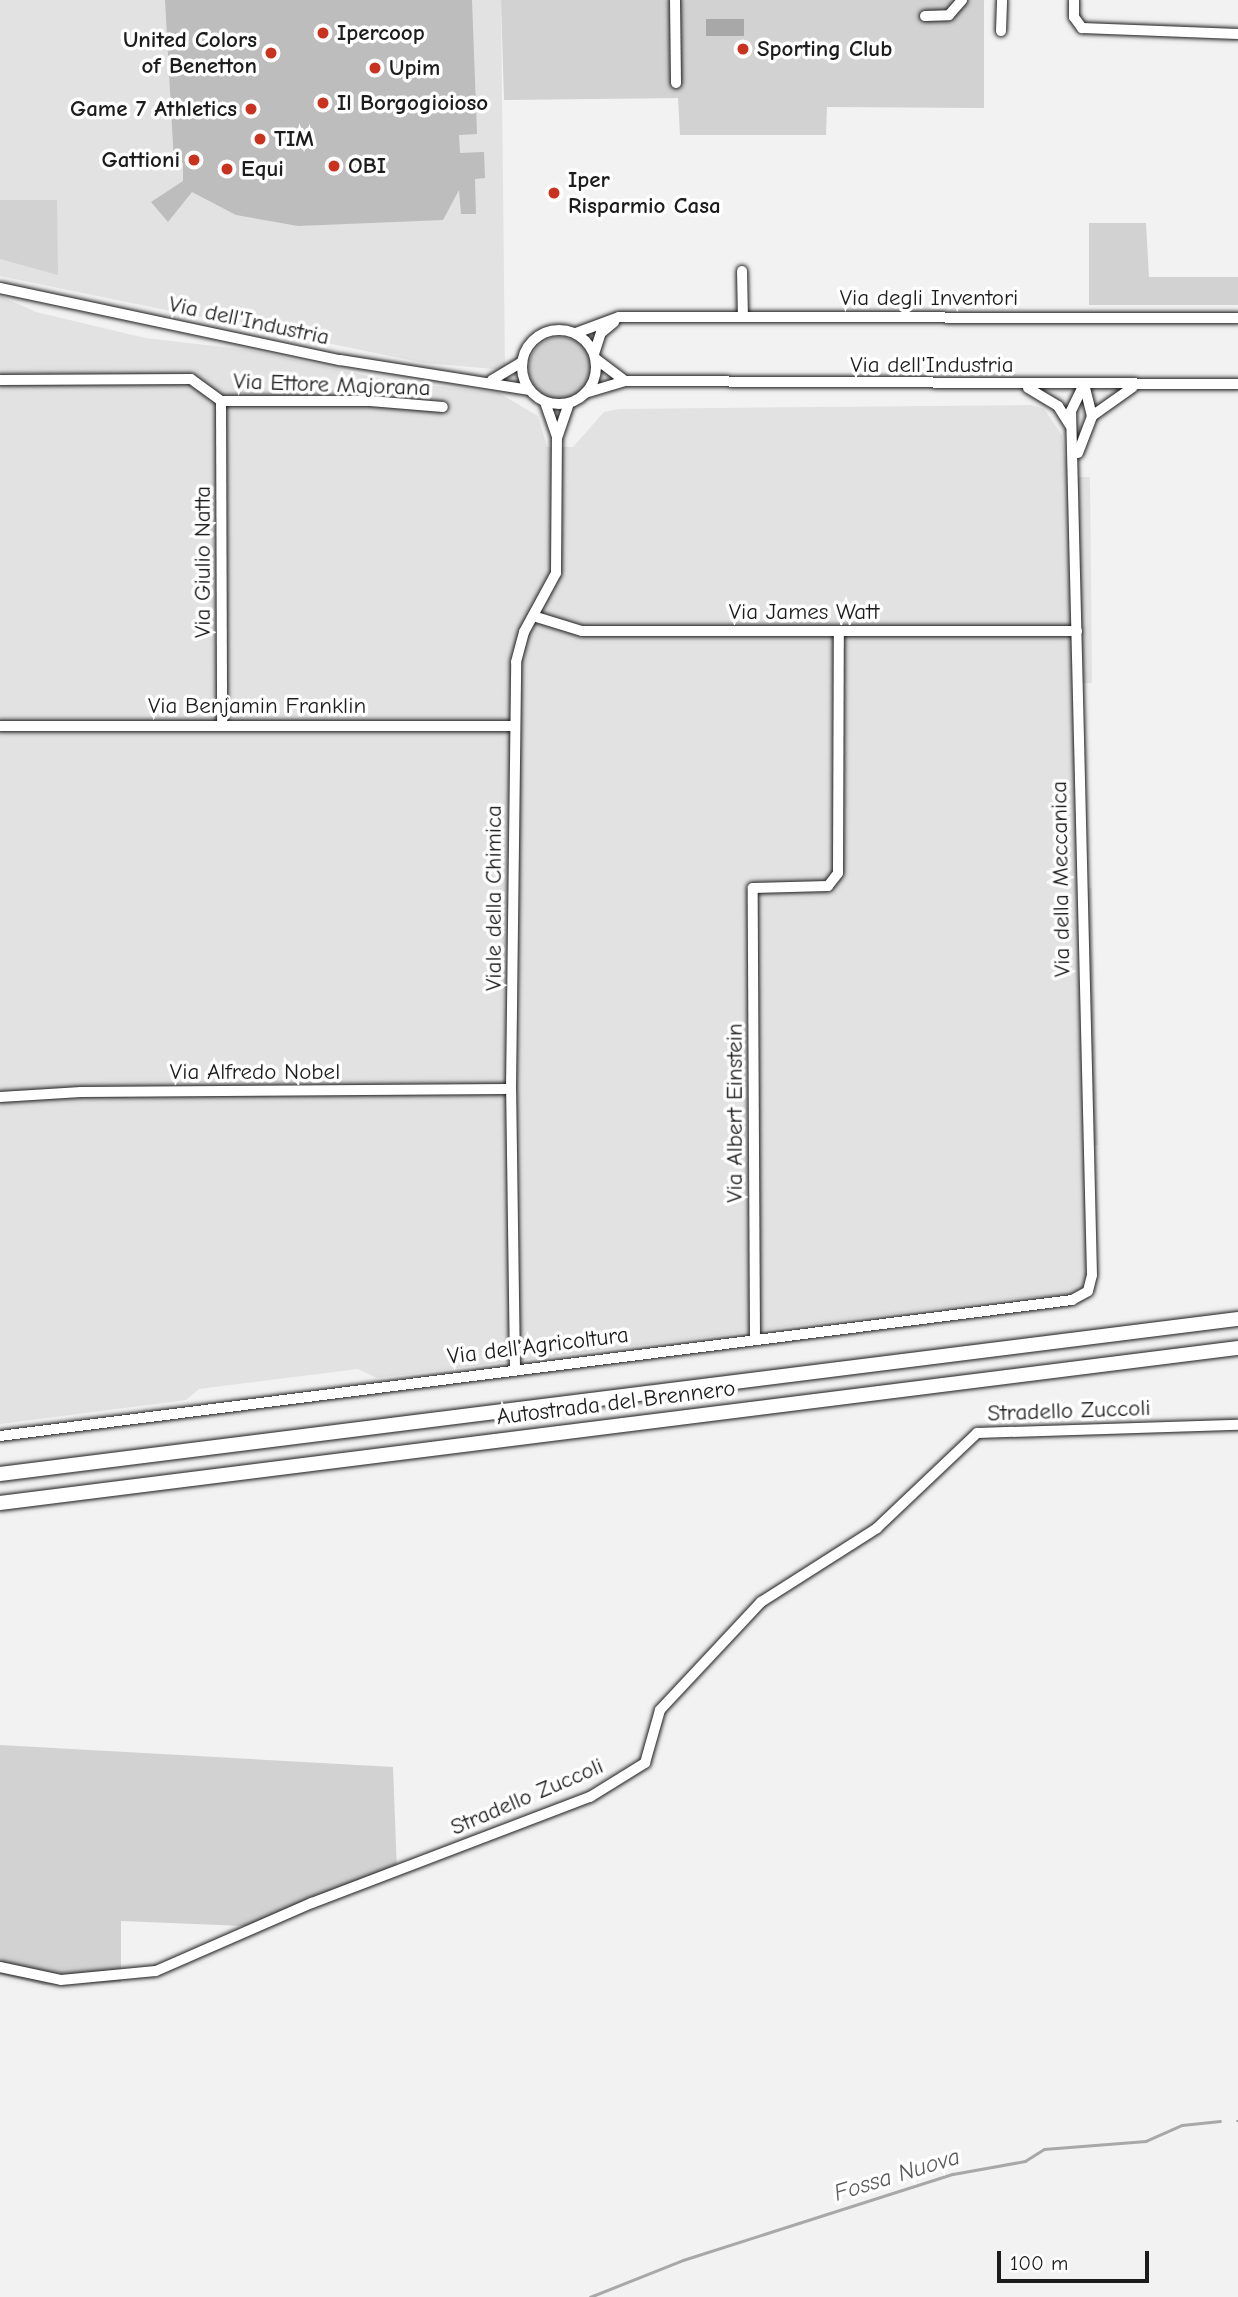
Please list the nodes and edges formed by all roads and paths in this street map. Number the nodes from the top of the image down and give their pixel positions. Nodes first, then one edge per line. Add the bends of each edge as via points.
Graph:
1 (675, 0) edge
2 (962, 0) edge
3 (1002, 0) edge
4 (1074, 0) edge
5 (925, 16) dead end
6 (1001, 31) dead end
7 (1238, 34) edge
8 (676, 83) dead end
9 (742, 271) dead end
10 (0, 288) edge
11 (619, 317) junction
12 (743, 317) junction
13 (1238, 318) edge
14 (576, 333) junction
15 (595, 356) junction
16 (522, 362) junction
17 (0, 380) edge
18 (492, 380) junction
19 (625, 381) junction
20 (1084, 384) junction
21 (1138, 384) junction
22 (1238, 384) edge
23 (1019, 385) junction
24 (530, 390) junction
25 (585, 394) junction
26 (221, 401) junction
27 (545, 402) junction
28 (569, 403) junction
29 (443, 407) dead end
30 (1092, 416) junction
31 (557, 438) junction
32 (1076, 456) junction
33 (533, 616) junction
34 (839, 631) junction
35 (1077, 631) junction
36 (222, 724) junction
37 (0, 726) edge
38 (513, 726) junction
39 (511, 1089) junction
40 (0, 1097) edge
41 (1081, 1296) joint
42 (1238, 1319) edge
43 (755, 1339) junction
44 (1238, 1348) edge
45 (514, 1368) junction
46 (1238, 1425) edge
47 (0, 1436) edge
48 (0, 1474) edge
49 (0, 1503) edge
50 (0, 1967) edge

1 - 8 street
2 - 5 street via 949,15
3 - 6 street
4 - 7 street via 1074,17 1082,28
9 - 12 street
10 - 18 street, Via dell'Industria via 425,376
11 - 12 street, Via degli Inventori
11 - 14 street, Via degli Inventori
11 - 15 street via 601,333
12 - 13 street, Via degli Inventori
14 - 15 street
14 - 16 street via 543,333
15 - 19 street
15 - 25 street via 595,377
16 - 18 street
16 - 24 street
17 - 26 street via 191,379
18 - 24 street, Via dell'Industria
19 - 23 street, Via dell'Industria
19 - 25 street, Via dell'Industria
20 - 21 street, Via dell'Industria
20 - 23 street, Via dell'Industria
20 - 30 street
20 - 32 street, Via della Meccanica via 1072,402
21 - 22 street, Via dell'Industria
21 - 30 street
23 - 32 street, Via della Meccanica via 1058,406 1070,427
24 - 27 street
25 - 28 street
26 - 29 street, Via Ettore Majorana via 370,401
26 - 36 street, Via Giulio Natta
27 - 28 street
27 - 31 street, Viale della Chimica
28 - 31 street, Viale della Chimica
30 - 32 street, Via della Meccanica
31 - 33 street, Viale della Chimica via 556,573
32 - 35 street, Via della Meccanica
33 - 34 street, Via James Watt via 582,631
33 - 38 street, Viale della Chimica via 516,662
34 - 35 street, Via James Watt
34 - 43 street, Via Albert Einstein via 838,873 828,886 753,888
35 - 41 street, Via della Meccanica via 1093,1275
36 - 37 street, Via Benjamin Franklin
36 - 38 street, Via Benjamin Franklin
38 - 39 street, Viale della Chimica
39 - 40 street, Via Alfredo Nobel via 81,1092
39 - 45 street, Viale della Chimica
41 - 43 street, Via dell'Agricoltura
42 - 48 highway, Autostrada del Brennero
43 - 45 street, Via dell'Agricoltura
44 - 49 highway, Autostrada del Brennero
45 - 47 street, Via dell'Agricoltura
46 - 50 street, Stradello Zuccoli via 977,1433 877,1528 761,1602 660,1710 645,1763 590,1797 312,1903 156,1971 61,1980

